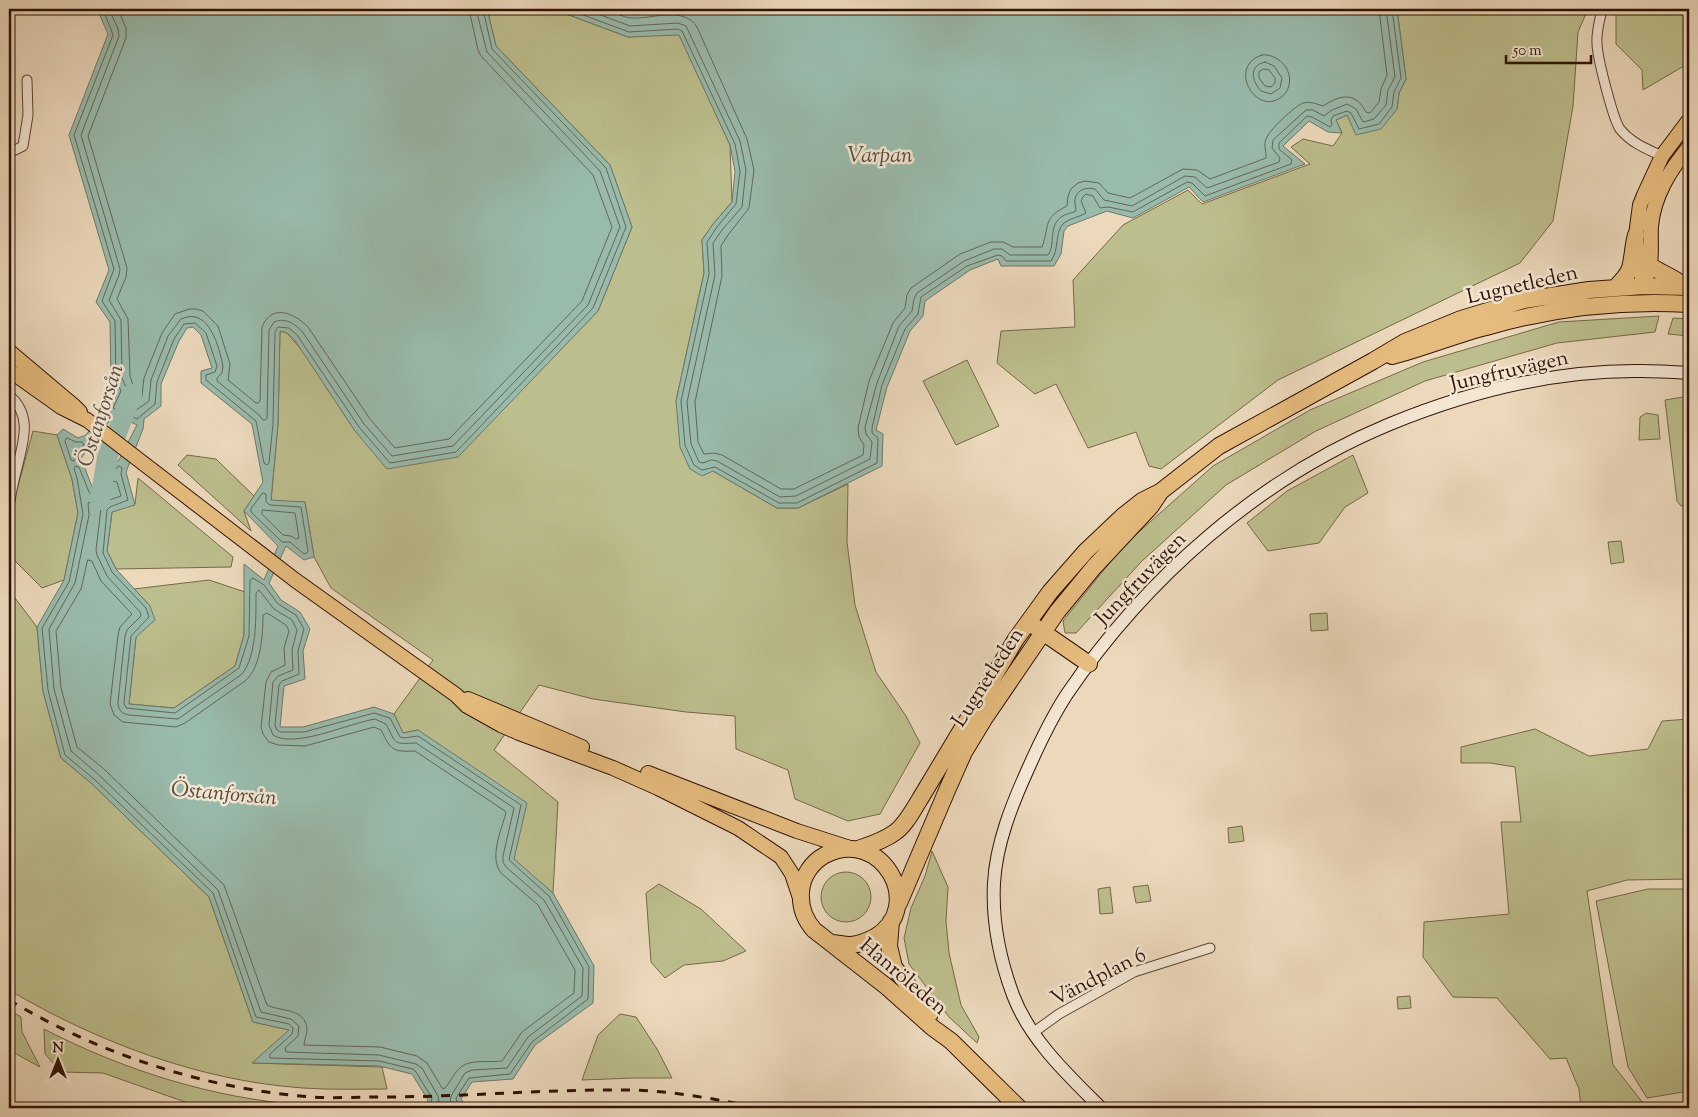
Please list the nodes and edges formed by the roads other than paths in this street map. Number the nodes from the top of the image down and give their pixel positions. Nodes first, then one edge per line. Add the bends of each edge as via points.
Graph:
1 (1602, 9) edge
2 (27, 80) dead end
3 (1689, 120) edge
4 (1689, 147) edge
5 (9, 153) edge
6 (1662, 156) junction
7 (1676, 163) junction
8 (1636, 235) junction
9 (1651, 266) junction
10 (1644, 286) junction
11 (1687, 286) edge
12 (1615, 288) junction
13 (1645, 303) junction
14 (1689, 304) edge
15 (9, 351) edge
16 (1373, 361) junction
17 (9, 370) edge
18 (1689, 373) edge
19 (9, 395) edge
20 (87, 420) junction
21 (1160, 492) junction
22 (9, 507) edge
23 (1028, 621) junction
24 (1042, 632) junction
25 (1089, 664) junction
26 (456, 695) junction
27 (854, 848) junction
28 (800, 902) junction
29 (893, 917) junction
30 (831, 943) junction
31 (1210, 948) dead end
32 (1034, 1032) junction
33 (951, 1041) junction
34 (1019, 1108) edge
35 (1101, 1108) edge

1 - 6 street via 1597,43 1619,127 1637,144
2 - 5 street via 28,115 23,146
3 - 6 main road
4 - 7 main road
6 - 7 main road
6 - 8 main road via 1644,194
7 - 9 main road via 1654,210
8 - 10 main road
8 - 12 highway via 1630,268
9 - 10 main road
9 - 11 highway
10 - 11 highway, Lugnetleden
10 - 12 highway, Lugnetleden
10 - 13 highway
12 - 16 highway, Lugnetleden via 1545,296 1492,309 1426,332
13 - 14 highway, Lugnetleden
13 - 16 highway, Lugnetleden via 1579,307 1535,315
15 - 20 main road
16 - 21 highway, Lugnetleden via 1219,446
17 - 20 main road via 61,407
18 - 25 street, Jungfruvägen via 1640,371 1553,377 1466,398 1387,425 1299,471 1216,530 1149,592
19 - 22 street via 23,416 25,432
20 - 26 main road via 295,580
21 - 23 highway, Lugnetleden via 1142,500 1093,544
21 - 24 highway, Lugnetleden
23 - 24 highway
23 - 27 highway, Lugnetleden via 906,821 896,832 878,842
24 - 25 highway
24 - 29 highway, Lugnetleden via 964,752
25 - 32 street, Jungfruvägen via 1065,697 1035,752 1019,788 1000,846 995,873 994,908 1005,970 1013,996
26 - 27 main road via 686,789 797,831
26 - 28 main road via 467,706 501,725 613,768 738,828 781,857 792,874
27 - 28 highway via 834,850 819,858 808,870
27 - 29 highway via 871,853 891,872 897,900
28 - 30 highway via 810,925
29 - 30 highway via 881,934 866,942 850,945
29 - 33 highway, Hanröleden via 889,946 894,967
30 - 33 highway, Hanröleden
31 - 32 street, Vändplan 6 via 1134,972 1059,1014
32 - 35 street, Jungfruvägen via 1063,1069
33 - 34 highway, Hanröleden

